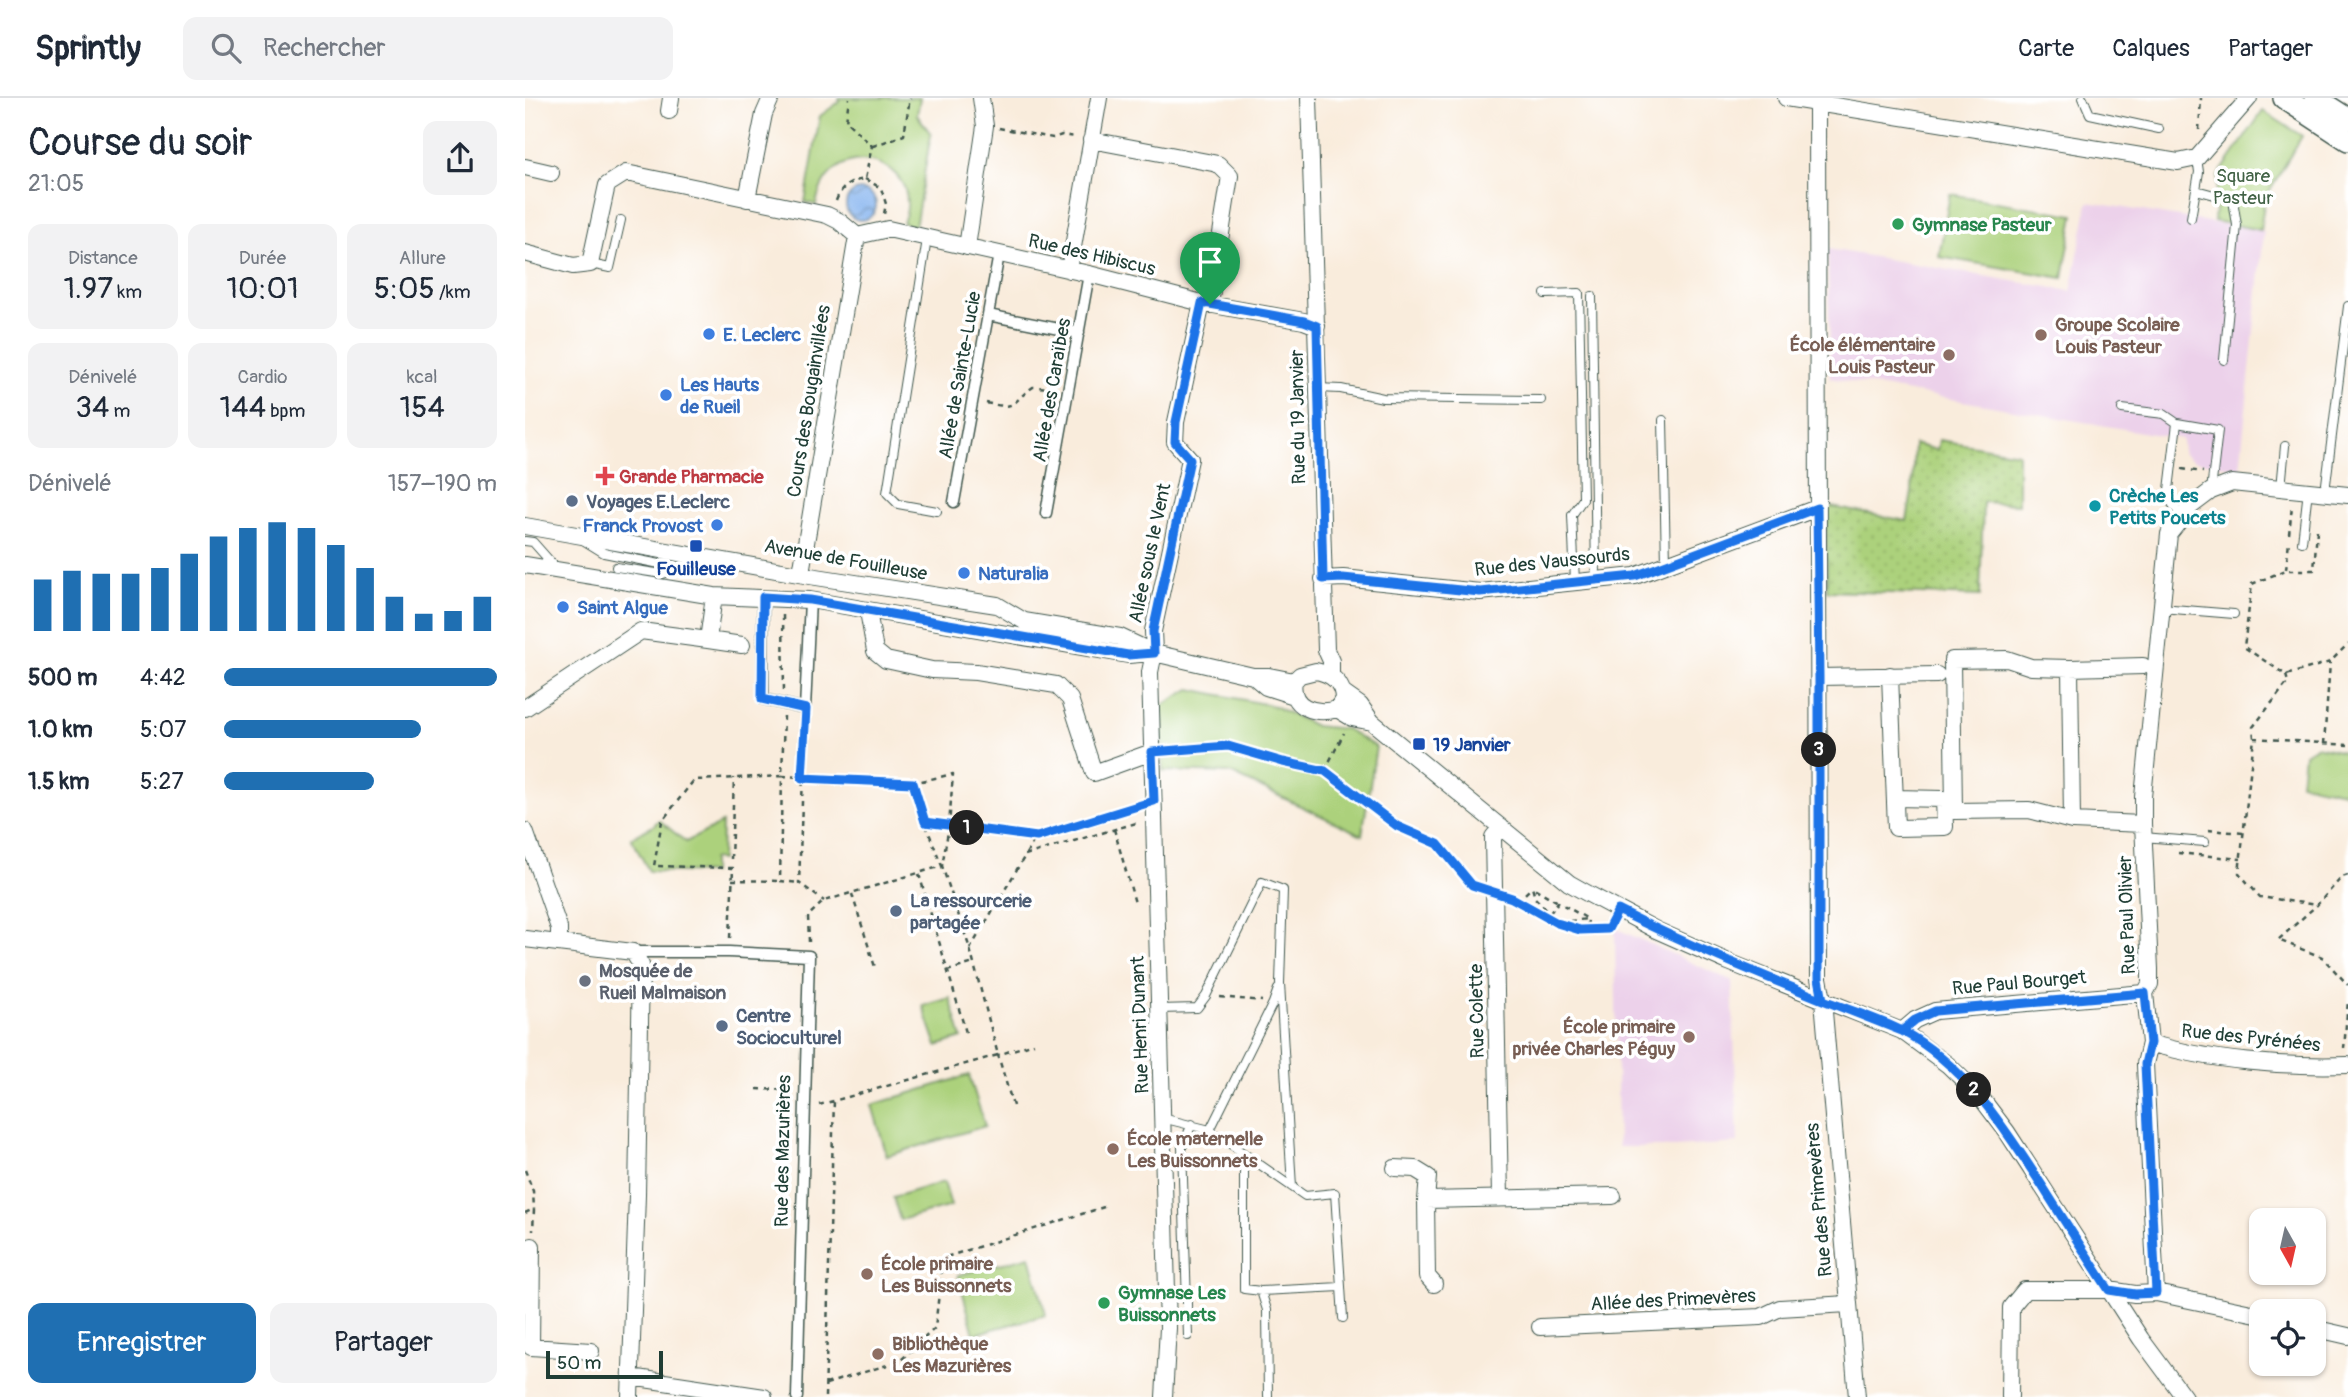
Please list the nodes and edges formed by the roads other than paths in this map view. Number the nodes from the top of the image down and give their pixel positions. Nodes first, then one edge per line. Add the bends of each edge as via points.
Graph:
1 (771, 98) edge
2 (981, 98) edge
3 (1099, 98) edge
4 (1309, 98) edge
5 (1786, 98) edge
6 (2083, 98) edge
7 (2249, 98) edge
8 (2284, 98) edge
9 (2315, 98) edge
10 (1817, 104) junction
11 (2341, 125) edge
12 (2159, 129) dead end
13 (1091, 139) junction
14 (2202, 153) junction
15 (525, 167) edge
16 (551, 173) dead end
17 (2196, 190) junction
18 (747, 199) junction
19 (2191, 218) dead end
20 (621, 220) dead end
21 (857, 236) junction
22 (927, 239) junction
23 (967, 247) junction
24 (525, 253) edge
25 (999, 254) junction
26 (590, 264) junction
27 (1069, 270) junction
28 (1089, 274) junction
29 (1545, 294) dead end
30 (1592, 296) dead end
31 (1206, 304) junction
32 (2348, 306) edge
33 (988, 315) junction
34 (1317, 326) junction
35 (1079, 333) junction
36 (2224, 360) dead end
37 (1317, 388) junction
38 (1541, 400) dead end
39 (2122, 410) dead end
40 (1663, 420) dead end
41 (2177, 424) junction
42 (2285, 446) dead end
43 (2294, 489) junction
44 (2211, 491) junction
45 (2325, 492) junction
46 (2348, 495) edge
47 (954, 502) dead end
48 (1817, 508) junction
49 (937, 511) dead end
50 (1046, 513) dead end
51 (2181, 516) junction
52 (525, 526) edge
53 (575, 535) junction
54 (525, 541) edge
55 (2302, 542) dead end
56 (711, 558) junction
57 (660, 564) dead end
58 (1666, 564) junction
59 (525, 565) edge
60 (615, 567) dead end
61 (559, 571) junction
62 (801, 573) junction
63 (1323, 579) junction
64 (1596, 579) junction
65 (1575, 582) junction
66 (714, 596) junction
67 (763, 597) junction
68 (810, 600) junction
69 (2161, 608) junction
70 (868, 611) junction
71 (2234, 614) dead end
72 (708, 640) junction
73 (742, 645) dead end
74 (1154, 653) junction
75 (2143, 666) dead end
76 (2070, 668) junction
77 (1324, 673) junction
78 (1890, 675) junction
79 (1937, 675) dead end
80 (1819, 677) junction
81 (1294, 689) junction
82 (1343, 693) junction
83 (525, 708) edge
84 (1337, 709) junction
85 (1372, 722) junction
86 (1152, 752) junction
87 (1895, 797) dead end
88 (2072, 821) junction
89 (1501, 827) junction
90 (525, 831) edge
91 (2143, 837) junction
92 (2204, 842) dead end
93 (525, 939) edge
94 (559, 943) junction
95 (633, 952) junction
96 (1280, 983) junction
97 (2145, 993) junction
98 (1823, 1000) junction
99 (1159, 1009) junction
100 (1902, 1031) junction
101 (2150, 1043) junction
102 (2345, 1065) edge
103 (1162, 1118) junction
104 (1192, 1124) junction
105 (1210, 1130) junction
106 (1244, 1154) junction
107 (1395, 1168) dead end
108 (1292, 1187) junction
109 (1613, 1196) dead end
110 (1500, 1198) junction
111 (1426, 1200) junction
112 (532, 1246) road end
113 (1434, 1284) dead end
114 (1341, 1287) junction
115 (2109, 1290) junction
116 (1261, 1291) junction
117 (2156, 1293) junction
118 (1848, 1304) junction
119 (2249, 1312) edge
120 (1343, 1318) dead end
121 (1540, 1327) dead end
122 (2326, 1331) edge
123 (1188, 1336) dead end
124 (2348, 1336) edge
125 (591, 1351) dead end
126 (631, 1377) junction
127 (630, 1397) edge
128 (764, 1397) edge
129 (797, 1397) edge
130 (1164, 1397) edge
131 (1268, 1397) edge
132 (1857, 1397) edge
133 (2010, 1397) edge
134 (2184, 1397) edge

1 - 18 street
2 - 23 street via 985,125
3 - 13 street
4 - 34 street, Rue du 19 Janvier
5 - 10 street
6 - 12 lane via 2089,114
7 - 14 street
8 - 11 main road
9 - 11 main road
10 - 14 street via 2178,162
10 - 48 street, Rue des Primevères
13 - 27 street
13 - 31 street via 1218,164 1230,176
14 - 17 lane
15 - 16 street
17 - 19 lane
17 - 36 lane via 2233,200 2237,226
18 - 21 street via 827,215
18 - 26 street via 626,173 607,185
20 - 26 lane via 610,268
21 - 22 street, Rue des Hibiscus via 888,229
21 - 62 street, Cours des Bougainvillées
22 - 23 street, Rue des Hibiscus
22 - 49 lane via 887,493 898,504
23 - 25 street, Rue des Hibiscus
24 - 26 street via 573,265
25 - 27 street, Rue des Hibiscus
25 - 33 street, Allée de Sainte-Lucie
27 - 28 street, Rue des Hibiscus
28 - 31 street, Rue des Hibiscus
28 - 35 street, Allée des Caraïbes
29 - 65 lane via 1579,293 1583,499 1572,515
30 - 64 lane
31 - 34 street, Rue des Hibiscus
31 - 74 street, Allée sous le Vent via 1176,422 1175,442 1190,459 1153,631
32 - 45 lane
33 - 35 street
33 - 47 street, Allée de Sainte-Lucie
34 - 37 street, Rue du 19 Janvier
35 - 50 street, Allée des Caraïbes
37 - 38 lane via 1384,398
37 - 63 street, Rue du 19 Janvier
39 - 41 lane via 2164,414
40 - 58 lane
41 - 44 lane via 2218,430
41 - 51 lane via 2168,498
42 - 43 lane
43 - 44 street via 2232,483
43 - 45 street
43 - 55 lane
44 - 51 street
45 - 46 street
48 - 58 street, Rue des Vaussourds
48 - 80 street, Rue des Primevères
51 - 69 street, Rue Paul Olivier via 2169,534
52 - 53 street, Avenue de Fouilleuse
53 - 56 street, Avenue de Fouilleuse
53 - 57 lane via 604,553
54 - 61 lane via 533,542
56 - 60 lane via 663,574
56 - 62 street, Avenue de Fouilleuse
58 - 64 street, Rue des Vaussourds via 1635,576
59 - 61 street, Avenue de Fouilleuse
61 - 66 street, Avenue de Fouilleuse
62 - 74 street, Avenue de Fouilleuse via 997,605 1024,621 1120,637
63 - 65 street, Rue des Vaussourds via 1480,592
63 - 77 street, Rue du 19 Janvier via 1326,650 1331,661
64 - 65 street, Rue des Vaussourds
66 - 67 street, Avenue de Fouilleuse
66 - 72 street
67 - 68 street, Avenue de Fouilleuse
67 - 68 street via 762,699 806,709
68 - 70 street, Avenue de Fouilleuse
69 - 71 lane
69 - 91 street, Rue Paul Olivier
70 - 74 street, Avenue de Fouilleuse via 1128,655
70 - 86 street via 875,651 886,660 1056,685 1070,699 1094,773
72 - 73 street
72 - 83 street via 641,631
74 - 81 street, Avenue de Fouilleuse via 1253,676 1266,687
74 - 86 street, Rue Henri Dunant via 1150,672
75 - 76 street
76 - 88 street
76 - 88 street via 2031,667 2007,659 1952,660 1954,811 2029,810
77 - 81 street via 1300,675
77 - 82 street
78 - 79 street
78 - 80 street
78 - 87 street
80 - 98 street, Rue des Primevères via 1819,978
81 - 84 street via 1298,702 1311,711
82 - 84 street
82 - 85 street via 1360,705
84 - 85 street
85 - 89 street
86 - 99 street, Rue Henri Dunant
88 - 91 street
89 - 98 street via 1569,883 1618,910
89 - 110 street, Rue Colette via 1493,837
90 - 94 street via 559,928
91 - 92 lane
91 - 97 street, Rue Paul Olivier via 2150,969
93 - 94 street
94 - 95 street
95 - 126 street via 641,965
95 - 129 street, Rue des Mazurières via 809,956
96 - 99 lane via 1283,890 1262,882 1197,1008
96 - 105 lane
96 - 108 lane
97 - 100 street, Rue Paul Bourget via 1935,1011
97 - 101 street, Rue Paul Olivier
98 - 100 street
98 - 118 street, Rue des Primevères
99 - 103 street, Rue Henri Dunant
100 - 115 street via 1979,1095
101 - 102 street, Rue des Pyrénées via 2202,1055
101 - 117 street, Rue Paul Olivier via 2145,1064
103 - 104 lane
103 - 130 street, Rue Henri Dunant via 1168,1328
104 - 105 lane
104 - 123 lane via 1182,1147
105 - 106 lane
106 - 108 lane
106 - 116 lane via 1244,1289
107 - 111 street via 1415,1169 1428,1177
108 - 114 lane via 1305,1196 1335,1193
109 - 110 street
110 - 111 street
111 - 113 street via 1427,1276
112 - 125 street via 531,1348
114 - 116 lane
114 - 120 lane
115 - 117 street
115 - 133 street via 2036,1289 2022,1293 2011,1307
115 - 134 street
116 - 131 lane via 1267,1310
117 - 119 street
118 - 121 street, Allée des Primevères via 1780,1308 1761,1317
118 - 132 street, Rue des Primevères
122 - 124 street
126 - 127 street
126 - 128 street

